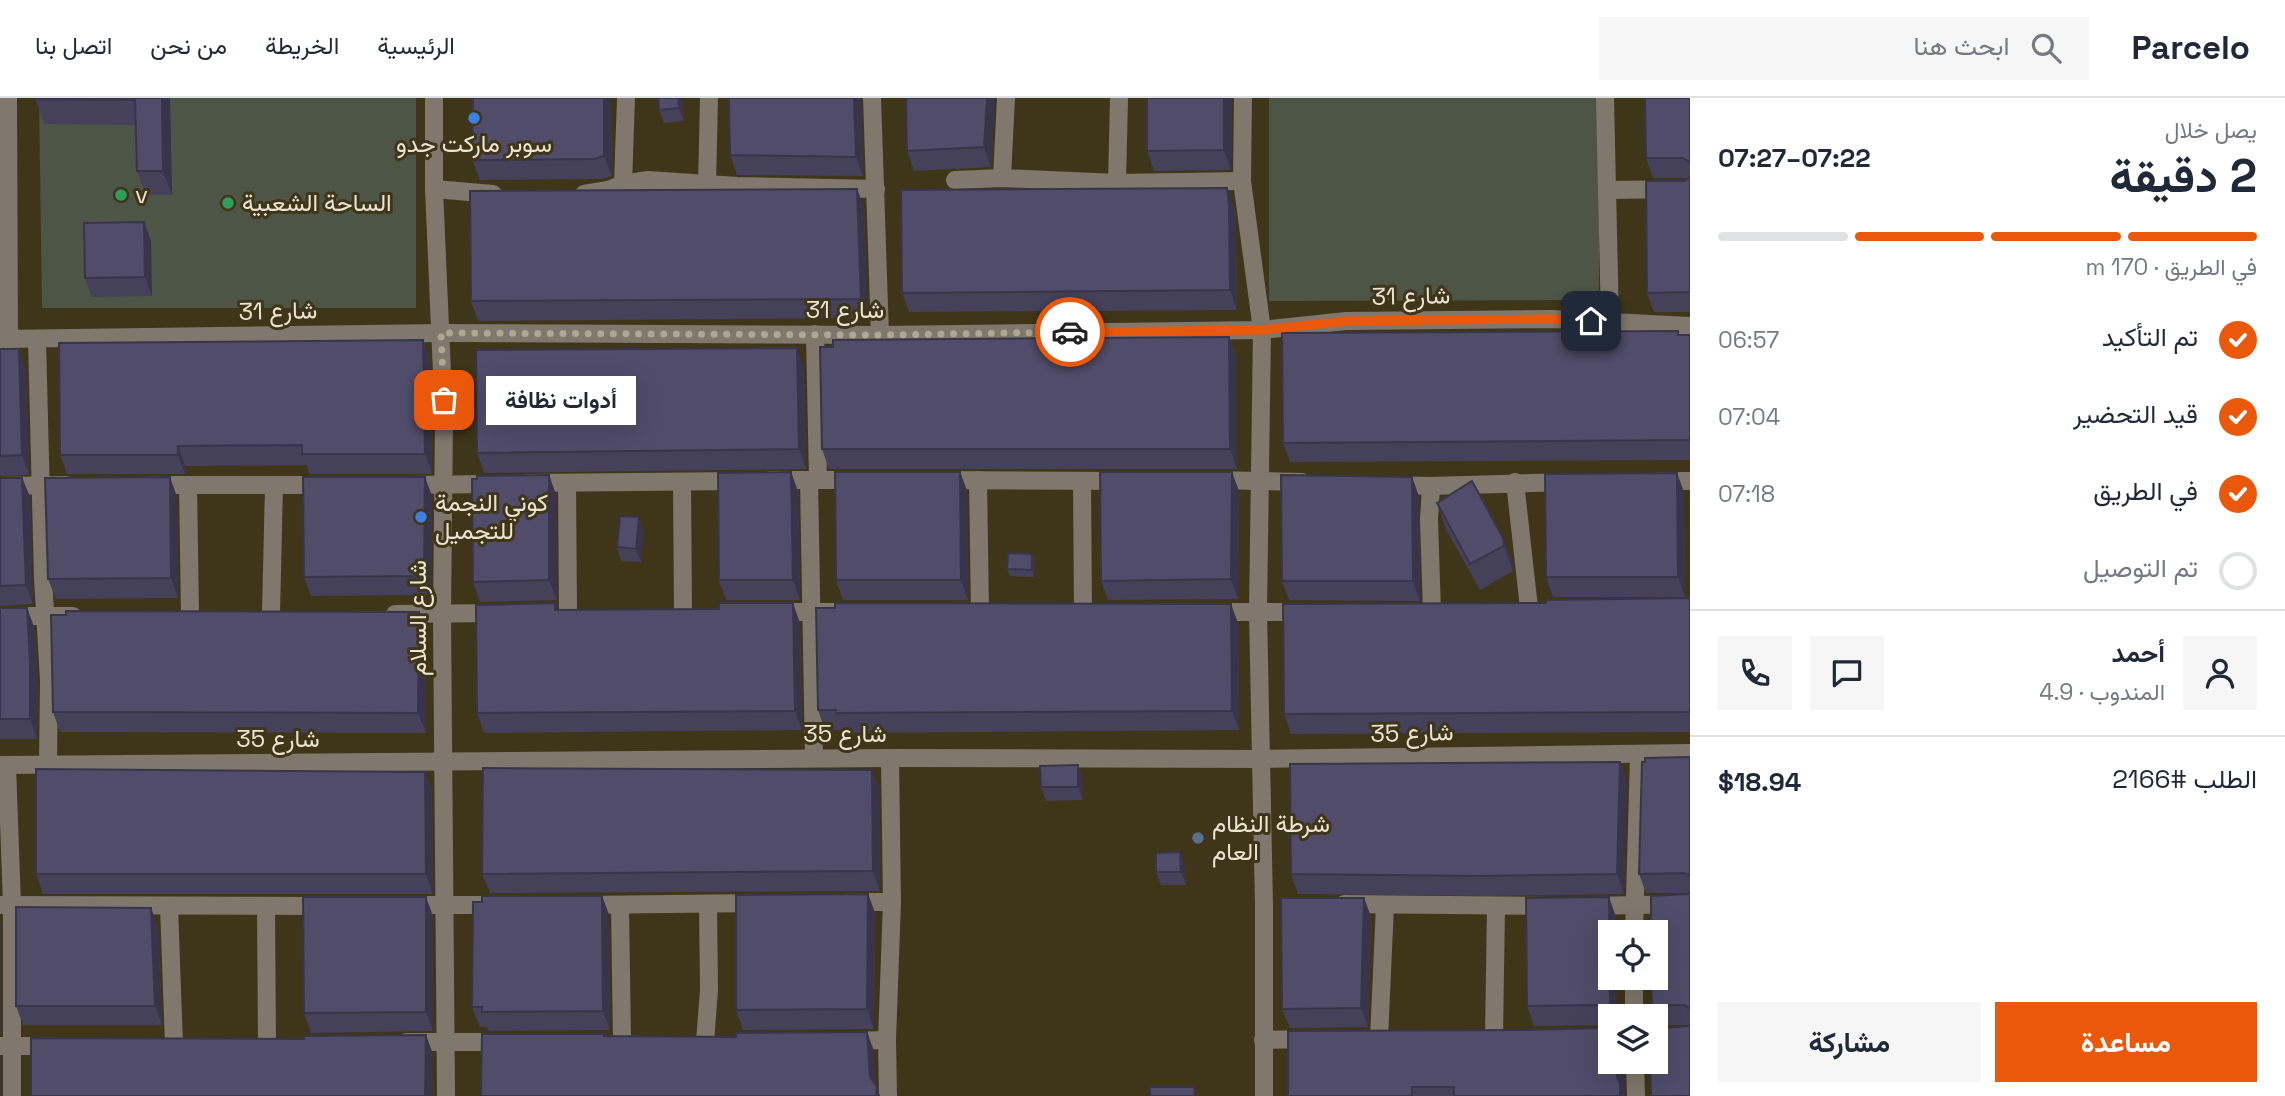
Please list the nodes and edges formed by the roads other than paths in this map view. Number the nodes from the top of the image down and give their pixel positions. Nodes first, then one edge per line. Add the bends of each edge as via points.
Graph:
1 (8, 98) edge
2 (434, 98) edge
3 (626, 98) edge
4 (709, 98) edge
5 (872, 98) edge
6 (1006, 98) edge
7 (1119, 98) edge
8 (1243, 98) edge
9 (1605, 98) edge
10 (1002, 178) junction
11 (956, 180) dead end
12 (1242, 181) junction
13 (1117, 183) junction
14 (623, 184) junction
15 (707, 185) junction
16 (876, 188) junction
17 (434, 189) junction
18 (1690, 189) edge
19 (1607, 190) junction
20 (516, 195) edge
21 (569, 195) edge
22 (4, 201) edge
23 (1610, 322) junction
24 (1690, 326) edge
25 (1262, 330) junction
26 (441, 333) junction
27 (815, 334) junction
28 (880, 335) junction
29 (4, 339) edge
30 (37, 339) junction
31 (814, 480) junction
32 (871, 480) edge
33 (924, 480) edge
34 (978, 480) junction
35 (1191, 480) edge
36 (1258, 480) junction
37 (1082, 481) junction
38 (1136, 481) edge
39 (1636, 481) edge
40 (1690, 481) edge
41 (682, 482) junction
42 (1325, 482) edge
43 (1515, 482) junction
44 (1582, 482) edge
45 (567, 483) junction
46 (1378, 484) edge
47 (42, 485) junction
48 (82, 485) edge
49 (135, 485) edge
50 (188, 485) junction
51 (274, 485) junction
52 (339, 485) edge
53 (391, 485) edge
54 (444, 485) junction
55 (0, 486) edge
56 (1431, 486) junction
57 (1530, 608) edge
58 (1083, 610) edge
59 (568, 611) edge
60 (683, 611) edge
61 (979, 611) edge
62 (1191, 611) edge
63 (518, 612) edge
64 (760, 612) edge
65 (812, 612) junction
66 (854, 612) edge
67 (1258, 612) junction
68 (1325, 612) edge
69 (1432, 612) edge
70 (190, 614) edge
71 (271, 614) edge
72 (376, 614) edge
73 (442, 614) junction
74 (0, 616) edge
75 (45, 616) junction
76 (84, 616) edge
77 (1690, 753) edge
78 (1639, 755) junction
79 (814, 758) junction
80 (890, 758) junction
81 (1260, 759) junction
82 (443, 762) junction
83 (48, 764) junction
84 (4, 765) edge
85 (826, 902) edge
86 (892, 902) junction
87 (774, 903) edge
88 (708, 904) junction
89 (1330, 904) edge
90 (1634, 904) junction
91 (1690, 904) edge
92 (6, 905) edge
93 (390, 905) edge
94 (444, 905) junction
95 (512, 905) edge
96 (566, 905) edge
97 (620, 905) junction
98 (1385, 905) junction
99 (169, 906) junction
100 (266, 906) junction
101 (348, 906) edge
102 (1496, 907) junction
103 (1634, 920) edge
104 (1494, 1038) edge
105 (1327, 1039) edge
106 (1379, 1039) edge
107 (887, 1040) junction
108 (1263, 1040) junction
109 (622, 1041) edge
110 (705, 1041) edge
111 (831, 1041) edge
112 (444, 1042) junction
113 (526, 1042) edge
114 (390, 1043) edge
115 (174, 1045) edge
116 (267, 1045) edge
117 (5, 1046) edge
118 (65, 1046) edge
119 (1635, 1074) edge
120 (12, 1096) edge
121 (446, 1096) edge
122 (888, 1096) edge
123 (1264, 1096) edge
124 (1636, 1096) edge

1 - 22 street
2 - 17 street, شارع السلام
3 - 14 street
4 - 15 street
5 - 16 street
6 - 10 street
7 - 13 street
8 - 12 street
9 - 19 street
10 - 11 street
10 - 13 street
12 - 13 street
12 - 25 street
14 - 15 street via 648,180
14 - 21 street
15 - 16 street
16 - 28 street
17 - 20 street
17 - 26 street, شارع السلام
18 - 19 street
19 - 23 street
22 - 29 street
23 - 24 street, شارع 31
23 - 25 street, شارع 31 via 1346,321
25 - 28 street, شارع 31
25 - 36 street
26 - 27 street, شارع 31
26 - 30 street, شارع 31
26 - 54 street, شارع السلام
27 - 28 street, شارع 31
27 - 31 street
29 - 30 street, شارع 31
30 - 47 street
31 - 32 street
31 - 41 street
31 - 65 street
33 - 34 street
34 - 37 street
34 - 61 street
35 - 36 street
36 - 42 street
36 - 67 street
37 - 38 street
37 - 58 street
39 - 40 street
41 - 45 street
41 - 60 street
43 - 44 street
43 - 56 street
43 - 57 street
45 - 54 street
45 - 59 street
46 - 56 street
47 - 48 street
47 - 55 street
47 - 75 street
49 - 50 street
50 - 51 street
50 - 70 street
51 - 52 street
51 - 71 street
53 - 54 street
54 - 73 street, شارع السلام
56 - 69 street
62 - 67 street
63 - 73 street
64 - 65 street
65 - 66 street
65 - 79 street
67 - 68 street
67 - 81 street
72 - 73 street
73 - 82 street, شارع السلام
74 - 75 street
75 - 76 street
75 - 83 street
77 - 78 street, شارع 35
78 - 81 street, شارع 35
78 - 90 street
79 - 80 street, شارع 35
79 - 82 street, شارع 35
80 - 81 street, شارع 35
80 - 86 street
81 - 108 street via 1271,905
82 - 83 street, شارع 35
82 - 94 street, شارع السلام
83 - 84 street, شارع 35
84 - 92 street
85 - 86 street
86 - 107 street
87 - 88 street
88 - 97 street
88 - 110 street
89 - 98 street
90 - 91 street
90 - 102 street
90 - 103 street
92 - 99 street
92 - 117 street
93 - 94 street
94 - 95 street
94 - 112 street, شارع السلام
96 - 97 street
97 - 109 street
98 - 102 street
98 - 106 street
99 - 100 street
99 - 115 street
100 - 101 street
100 - 116 street
102 - 104 street
105 - 108 street
107 - 111 street
107 - 122 street
108 - 123 street
112 - 113 street
112 - 114 street
112 - 121 street, شارع السلام
117 - 118 street
117 - 120 street
119 - 124 street

